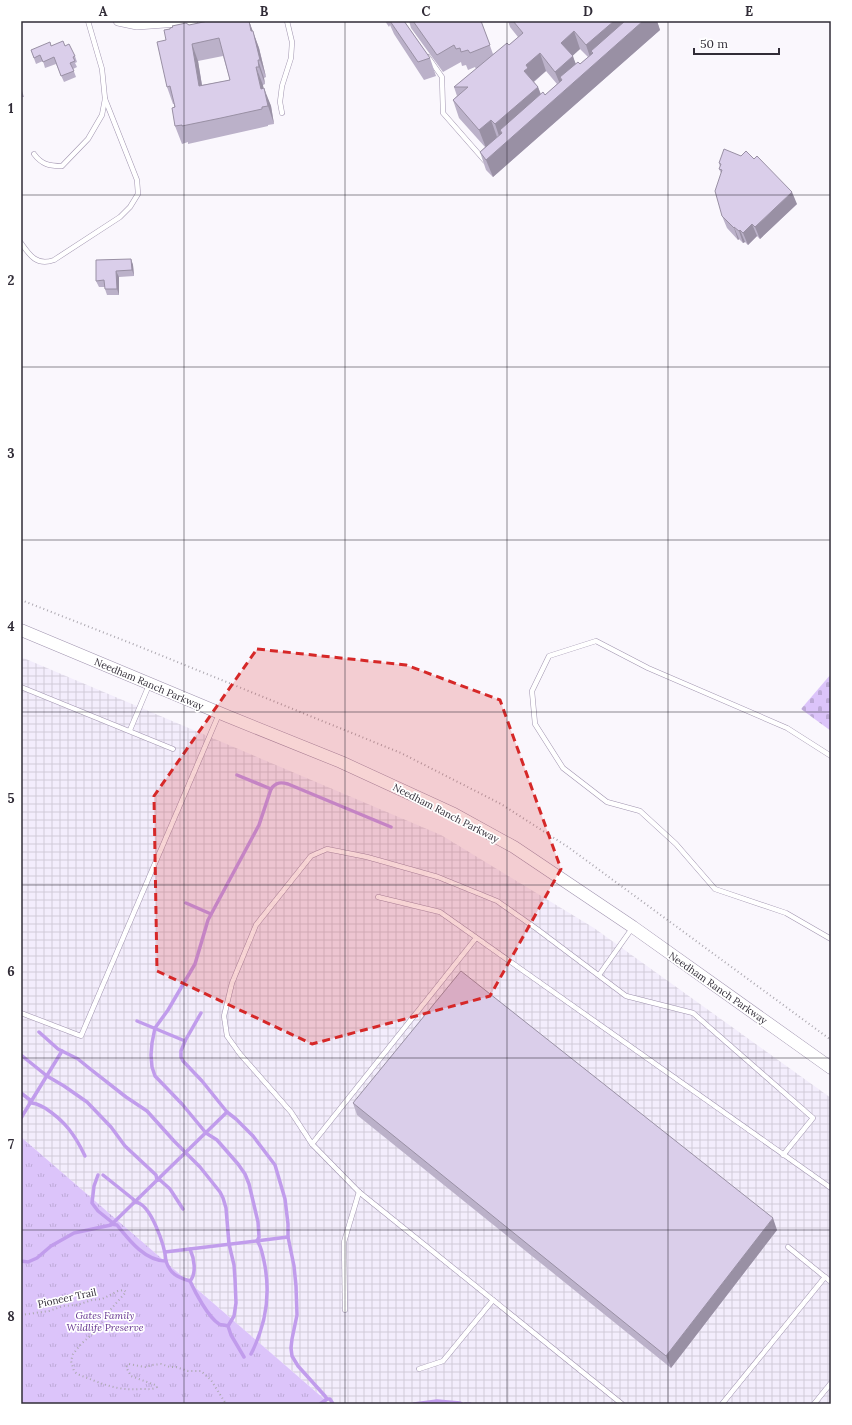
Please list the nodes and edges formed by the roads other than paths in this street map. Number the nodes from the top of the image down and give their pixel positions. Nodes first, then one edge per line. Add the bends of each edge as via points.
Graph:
1 (88, 21) edge
2 (118, 21) edge
3 (193, 21) edge
4 (287, 21) edge
5 (424, 52) edge
6 (105, 99) junction
7 (282, 113) dead end
8 (34, 154) dead end
9 (491, 156) edge
10 (21, 243) edge
11 (21, 630) edge
12 (150, 684) junction
13 (21, 687) edge
14 (220, 713) junction
15 (130, 730) junction
16 (173, 749) dead end
17 (831, 756) edge
18 (378, 897) dead end
19 (633, 928) junction
20 (476, 938) junction
21 (831, 939) edge
22 (599, 975) junction
23 (21, 1013) edge
24 (831, 1068) edge
25 (312, 1144) junction
26 (783, 1155) junction
27 (831, 1188) edge
28 (359, 1192) junction
29 (788, 1247) dead end
30 (825, 1277) junction
31 (831, 1282) edge
32 (493, 1300) junction
33 (345, 1310) dead end
34 (419, 1369) dead end
35 (831, 1383) edge
36 (622, 1404) edge
37 (722, 1404) edge
38 (814, 1404) edge

1 - 6 lane via 102,69
2 - 3 street via 137,25
4 - 7 lane via 292,42 291,58 282,86
5 - 9 lane via 442,77 443,113 485,161
6 - 8 lane via 102,115 88,140 62,166 49,166 39,161
6 - 10 lane via 137,180 138,194 120,217 54,260 40,261 29,256
11 - 12 street, Needham Ranch Parkway
12 - 14 street, Needham Ranch Parkway
12 - 15 lane
13 - 15 lane
14 - 19 street, Needham Ranch Parkway via 341,762 454,814 514,847
14 - 23 lane via 81,1036
15 - 16 lane
17 - 21 lane via 787,728 648,668 596,641 549,656 532,691 535,724 563,768 607,802 640,811 676,844 716,889 786,913
18 - 20 lane via 440,912
19 - 22 lane
19 - 24 street, Needham Ranch Parkway
20 - 25 lane
20 - 26 lane
22 - 25 lane via 497,901 438,877 367,857 327,849 311,856 256,925 232,983 224,1016 227,1036 291,1112
22 - 26 lane via 626,996 693,1013 813,1118
25 - 28 lane
26 - 27 lane
28 - 32 lane
28 - 33 lane via 344,1242
29 - 30 lane
30 - 31 lane
30 - 37 lane
32 - 34 lane via 443,1361
32 - 36 lane
35 - 38 lane

